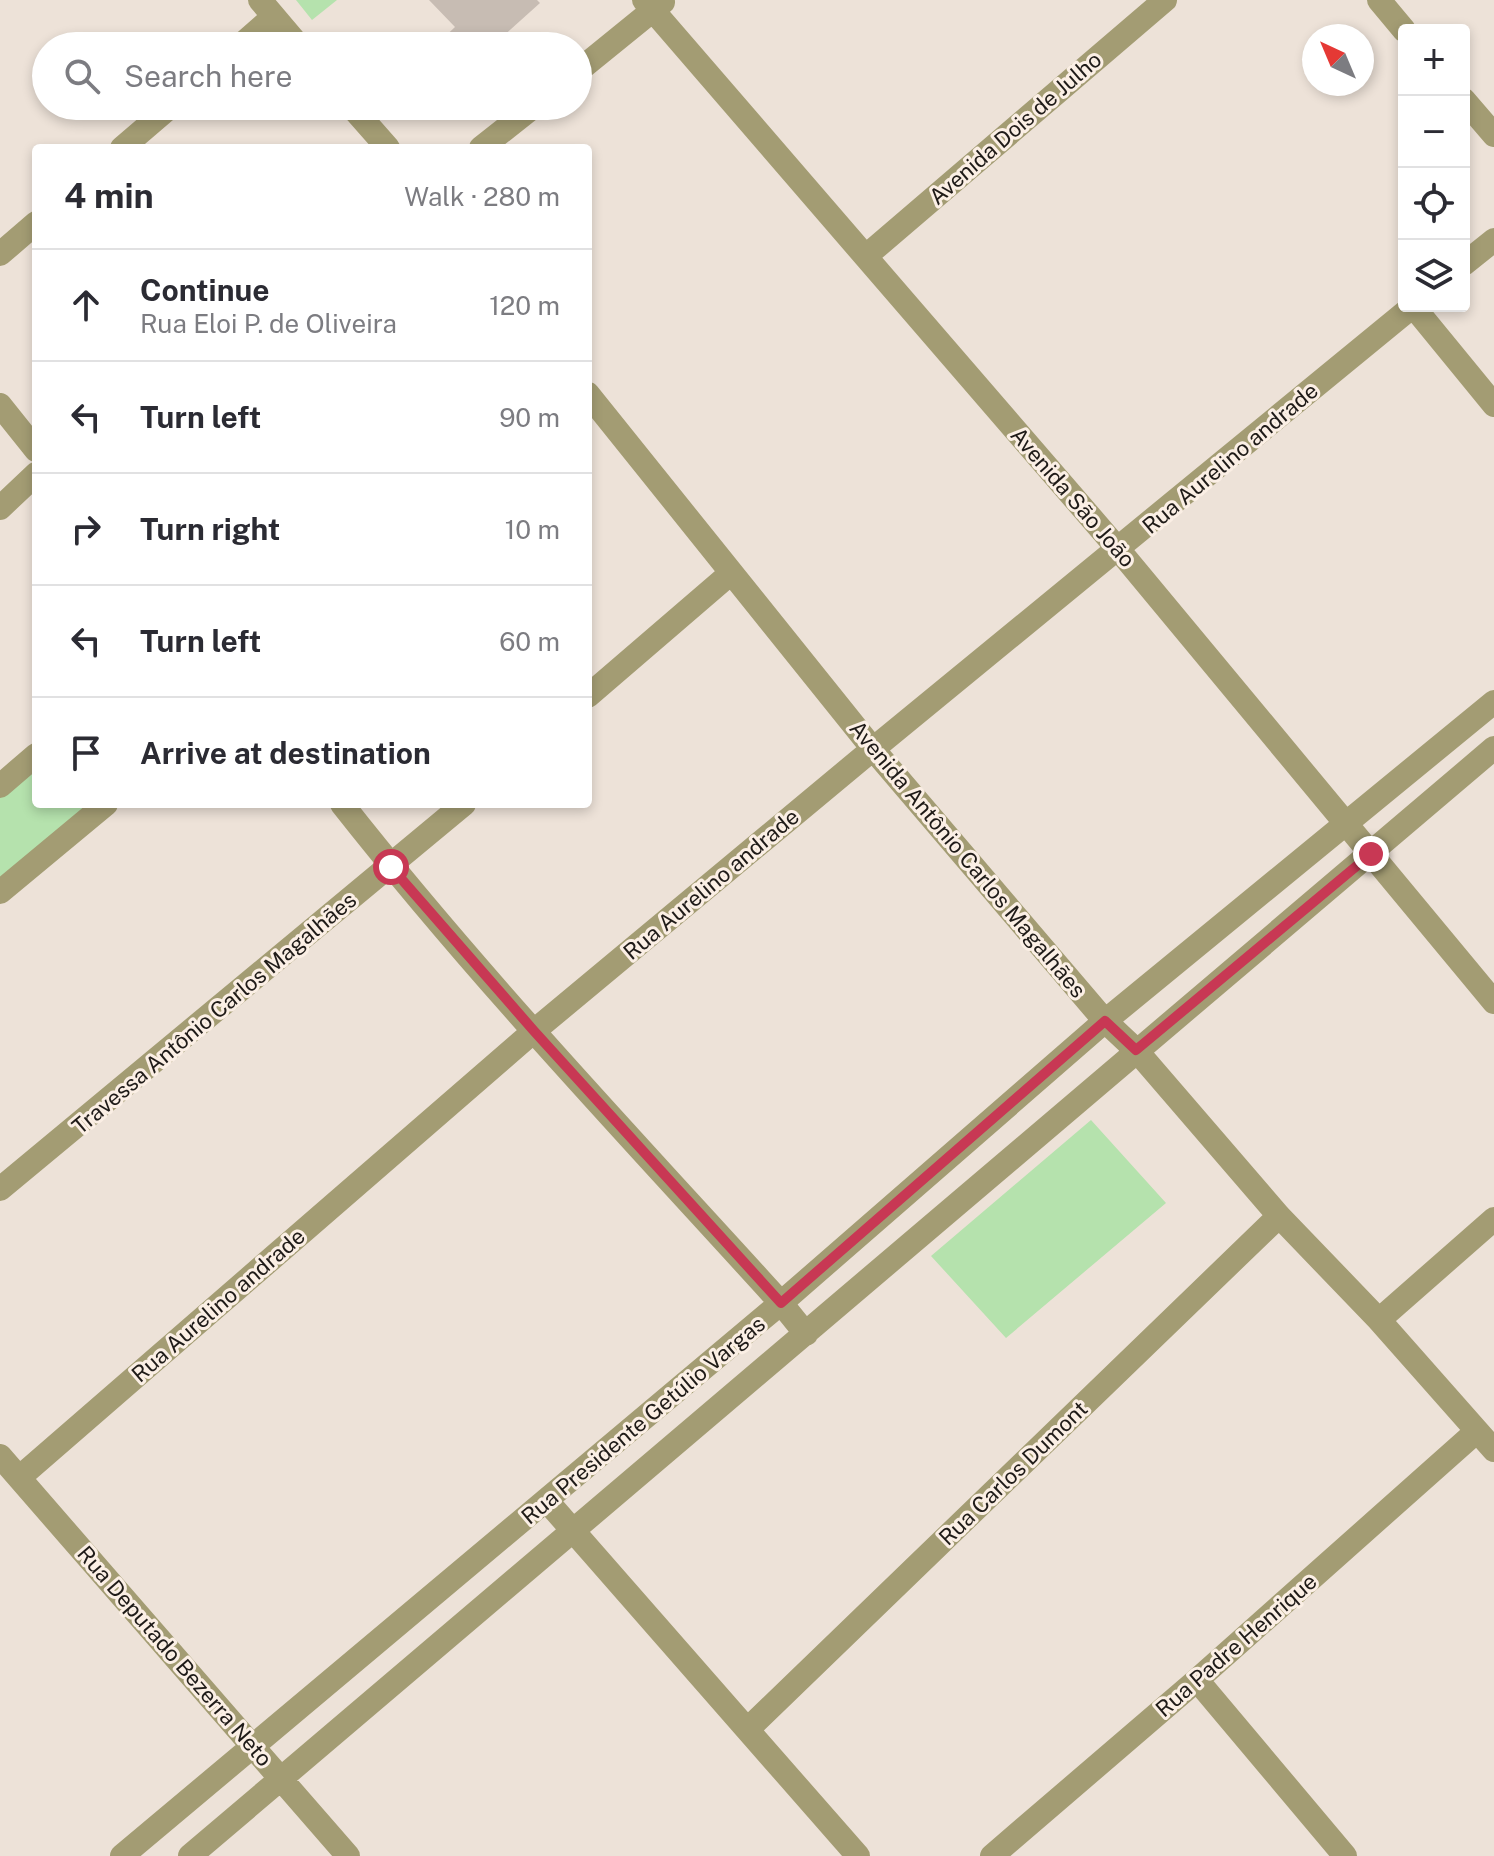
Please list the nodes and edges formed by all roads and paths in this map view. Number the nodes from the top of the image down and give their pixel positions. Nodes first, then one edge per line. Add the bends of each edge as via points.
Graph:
1 (1165, 0) edge
2 (1379, 0) edge
3 (654, 4) edge
4 (266, 8) edge
5 (1399, 24) edge
6 (250, 32) edge
7 (287, 32) edge
8 (592, 59) edge
9 (1470, 107) edge
10 (155, 120) edge
11 (363, 120) edge
12 (516, 120) edge
13 (1494, 135) edge
14 (127, 144) edge
15 (384, 144) edge
16 (486, 144) edge
17 (32, 226) edge
18 (1494, 240) edge
19 (0, 254) edge
20 (866, 256) junction
21 (1470, 259) edge
22 (1406, 312) edge
23 (1418, 312) edge
24 (592, 402) edge
25 (0, 405) edge
26 (1494, 405) edge
27 (32, 445) edge
28 (32, 478) edge
29 (0, 508) edge
30 (1118, 549) junction
31 (731, 573) junction
32 (592, 693) edge
33 (1494, 702) edge
34 (1494, 748) edge
35 (873, 749) junction
36 (32, 758) edge
37 (0, 786) edge
38 (101, 808) edge
39 (345, 808) edge
40 (459, 808) edge
41 (1344, 823) junction
42 (1371, 854) junction
43 (391, 867) junction
44 (0, 892) edge
45 (1494, 1002) edge
46 (1105, 1021) junction
47 (534, 1031) junction
48 (1136, 1050) junction
49 (0, 1189) edge
50 (1279, 1216) junction
51 (1494, 1219) edge
52 (781, 1303) junction
53 (1379, 1320) junction
54 (806, 1334) junction
55 (1477, 1431) junction
56 (1494, 1450) edge
57 (0, 1456) edge
58 (20, 1477) junction
59 (547, 1501) junction
60 (573, 1529) junction
61 (1197, 1680) junction
62 (748, 1729) junction
63 (253, 1747) junction
64 (281, 1777) junction
65 (122, 1856) edge
66 (190, 1856) edge
67 (348, 1856) edge
68 (858, 1856) edge
69 (992, 1856) edge
70 (1345, 1856) edge

1 - 20 street, Avenida Dois de Julho
2 - 5 street
3 - 8 street
3 - 20 street, Avenida São João
4 - 6 street
4 - 7 street
9 - 13 street
10 - 14 street
11 - 15 street
12 - 16 street
17 - 19 street
18 - 21 street
20 - 30 street, Avenida São João
22 - 30 street, Rua Aurelino andrade
23 - 26 street
24 - 31 street, Avenida Antônio Carlos Magalhães
25 - 27 street
28 - 29 street
30 - 35 street, Rua Aurelino andrade
30 - 41 street, Avenida São João
31 - 32 street
31 - 35 street, Avenida Antônio Carlos Magalhães
33 - 41 street, Rua Presidente Getúlio Vargas
34 - 42 street, Rua Presidente Getúlio Vargas
35 - 46 street, Avenida Antônio Carlos Magalhães
35 - 47 street, Rua Aurelino andrade
36 - 37 street
38 - 44 street
39 - 43 street
40 - 43 street, Travessa Antônio Carlos Magalhães
41 - 42 street, Avenida São João
41 - 46 street, Rua Presidente Getúlio Vargas
42 - 45 street, Avenida São João
42 - 48 street, Rua Presidente Getúlio Vargas
43 - 47 street
43 - 49 street, Travessa Antônio Carlos Magalhães
46 - 48 street, Avenida Antônio Carlos Magalhães
46 - 52 street, Rua Presidente Getúlio Vargas
47 - 52 street
47 - 58 street, Rua Aurelino andrade
48 - 50 street, Avenida Antônio Carlos Magalhães
48 - 54 street, Rua Presidente Getúlio Vargas
50 - 53 street, Avenida Antônio Carlos Magalhães
50 - 62 street, Rua Carlos Dumont
51 - 53 street
52 - 54 street
52 - 59 street, Rua Presidente Getúlio Vargas
53 - 55 street, Avenida Antônio Carlos Magalhães
54 - 60 street, Rua Presidente Getúlio Vargas
55 - 56 street, Avenida Antônio Carlos Magalhães
55 - 61 street, Rua Padre Henrique
57 - 58 street, Rua Deputado Bezerra Neto
58 - 63 street, Rua Deputado Bezerra Neto
59 - 60 street
59 - 63 street, Rua Presidente Getúlio Vargas
60 - 62 street
60 - 64 street, Rua Presidente Getúlio Vargas
61 - 69 street, Rua Padre Henrique
61 - 70 street
62 - 68 street
63 - 64 street, Rua Deputado Bezerra Neto
63 - 65 street, Rua Presidente Getúlio Vargas
64 - 66 street, Rua Presidente Getúlio Vargas
64 - 67 street, Rua Deputado Bezerra Neto

